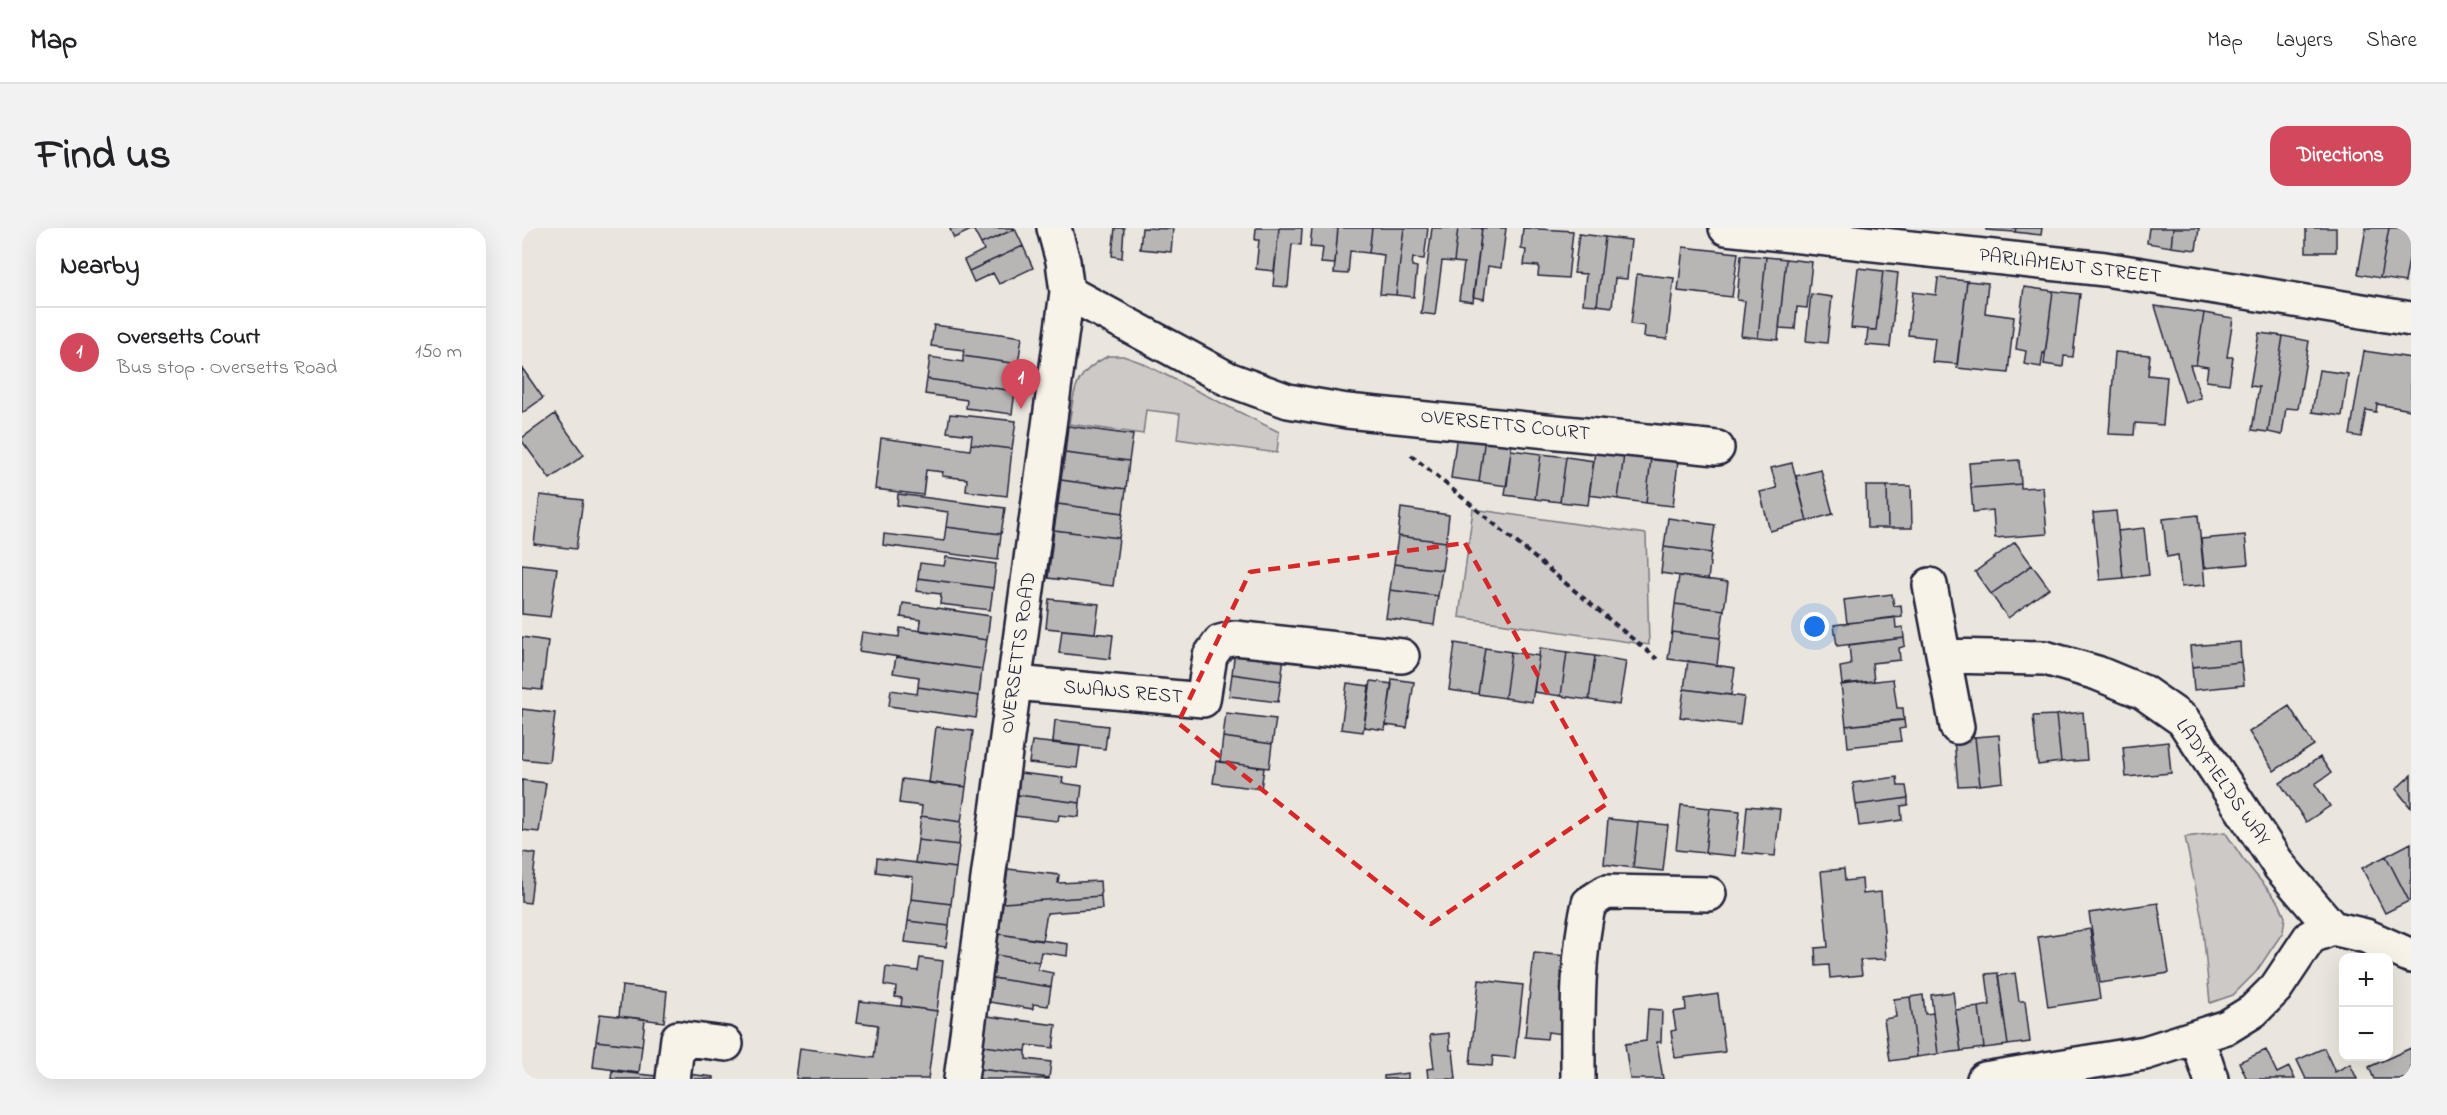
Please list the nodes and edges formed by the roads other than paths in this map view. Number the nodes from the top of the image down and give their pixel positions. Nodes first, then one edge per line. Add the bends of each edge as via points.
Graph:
1 (1054, 228) edge
2 (1726, 228) edge
3 (1067, 292) junction
4 (2411, 320) edge
5 (1717, 448) dead end
6 (1930, 585) dead end
7 (1402, 656) dead end
8 (1944, 656) junction
9 (1015, 683) junction
10 (1957, 727) dead end
11 (1709, 894) dead end
12 (2332, 928) junction
13 (2411, 956) edge
14 (2197, 1036) junction
15 (726, 1044) dead end
16 (673, 1079) edge
17 (961, 1079) edge
18 (1578, 1079) edge
19 (1984, 1079) edge
20 (2211, 1079) edge

1 - 3 street, OVERSETTS ROAD via 1064,261
2 - 4 street, PARLIAMENT STREET via 2105,269
3 - 5 street, OVERSETTS COURT via 1228,379 1288,401
3 - 9 street, OVERSETTS ROAD
6 - 8 street
7 - 9 street, SWANS REST via 1235,638 1220,642 1209,656 1203,700
8 - 10 street
8 - 12 street, LADYFIELDS WAY via 2045,658 2143,692 2183,720 2280,867
9 - 17 street, OVERSETTS ROAD
11 - 18 street via 1606,892 1589,903 1583,934
12 - 13 street via 2366,936
12 - 14 street via 2310,938 2276,988 2253,1011 2227,1027
14 - 19 street via 2145,1053
14 - 20 street
15 - 16 street via 678,1038

